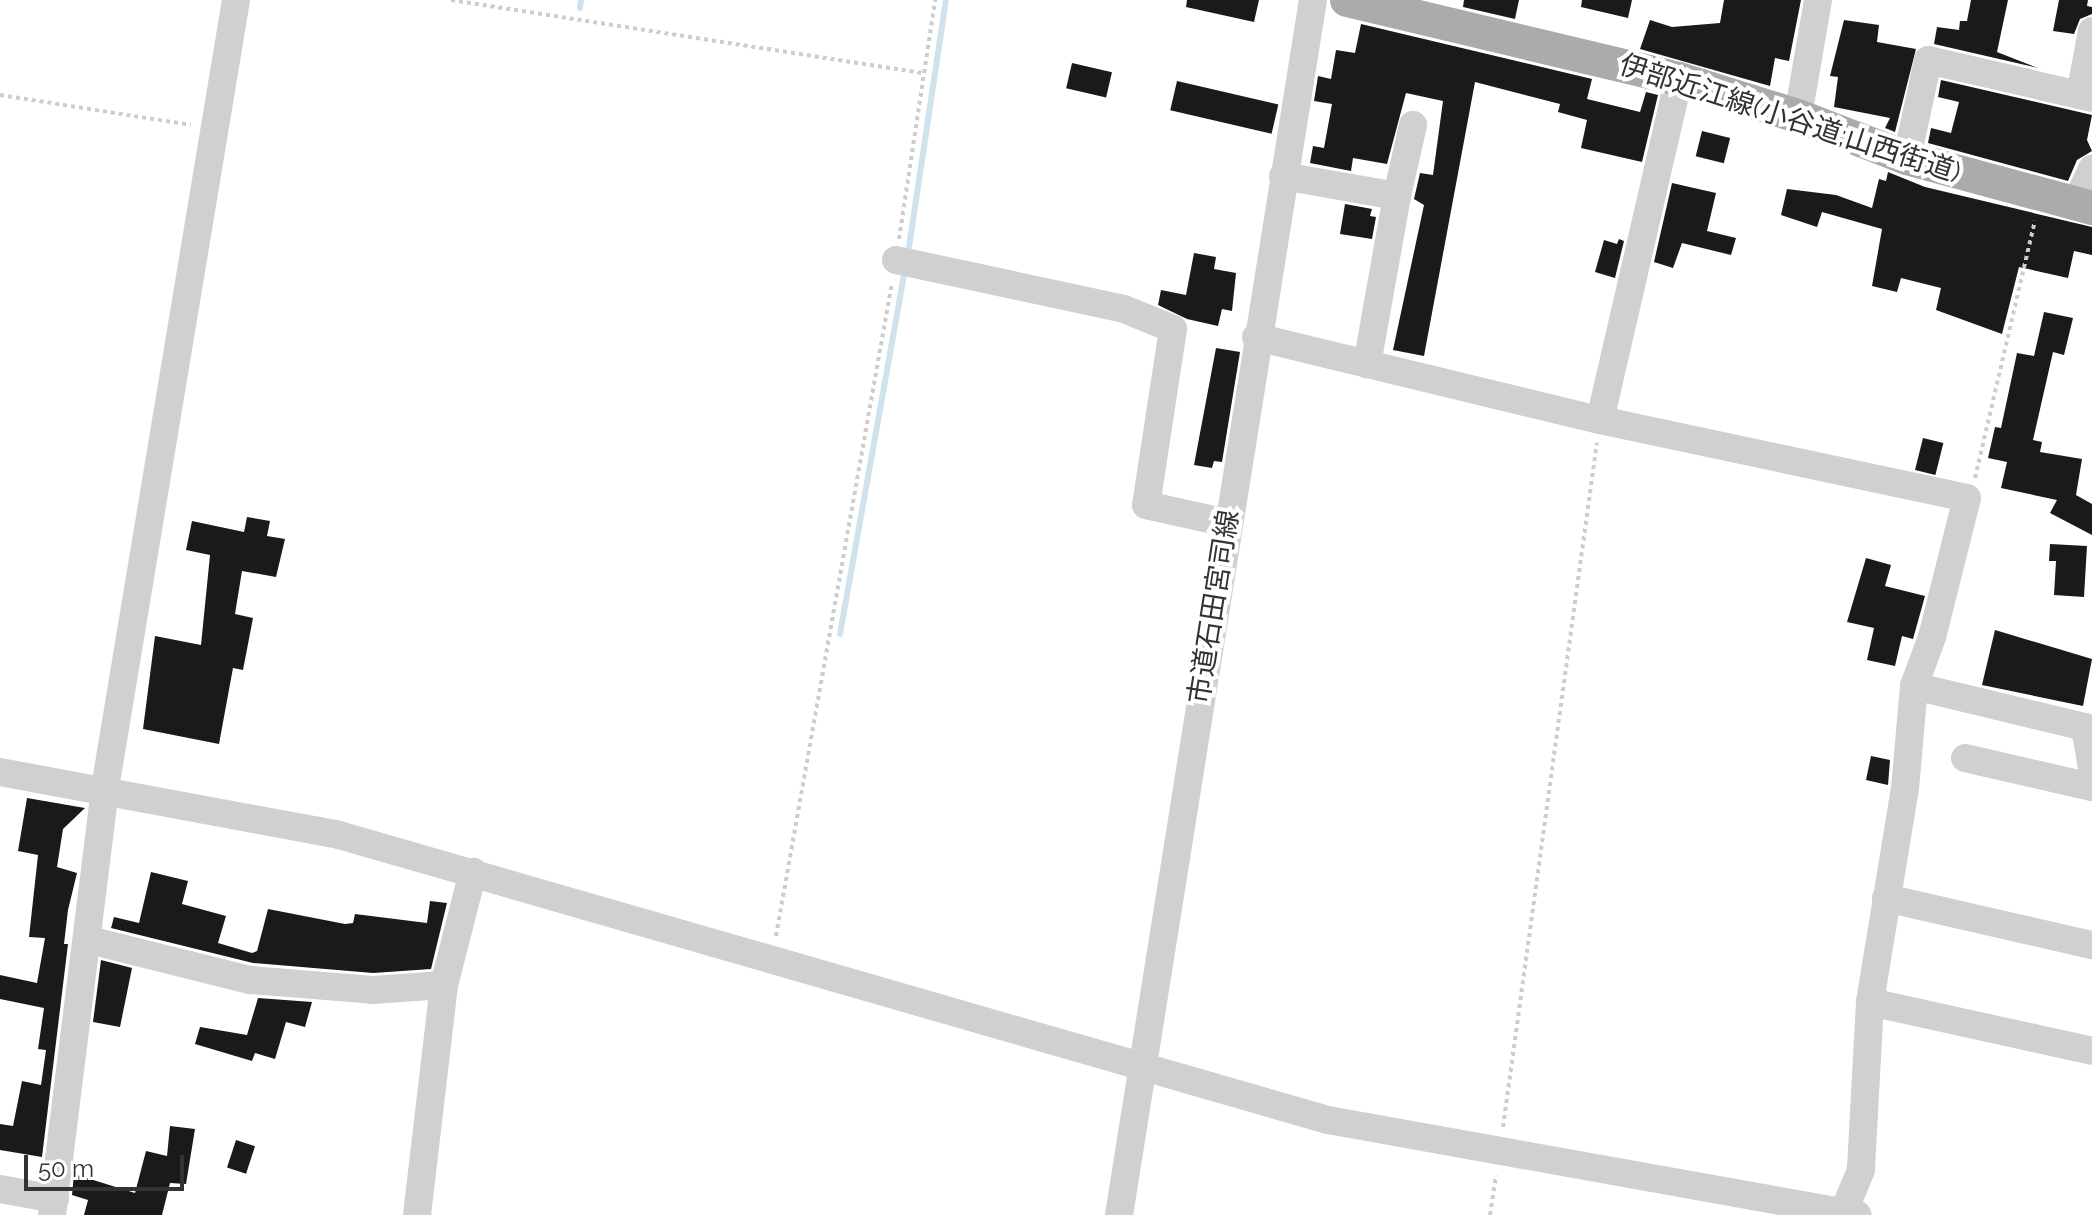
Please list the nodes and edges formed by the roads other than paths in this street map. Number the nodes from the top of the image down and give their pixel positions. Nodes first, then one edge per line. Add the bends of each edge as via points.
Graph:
1 (236, 0) edge
2 (1313, 0) edge
3 (1347, 0) edge
4 (1818, 0) edge
5 (2090, 47) edge
6 (1679, 79) junction
7 (2086, 97) edge
8 (1798, 116) junction
9 (1413, 125) dead end
10 (1907, 158) junction
11 (2092, 168) edge
12 (1283, 176) junction
13 (1397, 196) junction
14 (2084, 205) edge
15 (896, 260) road end
16 (1256, 337) junction
17 (1367, 364) junction
18 (1600, 420) junction
19 (1227, 523) junction
20 (1914, 686) junction
21 (1965, 758) dead end
22 (2091, 760) edge
23 (0, 772) edge
24 (2092, 787) edge
25 (105, 788) junction
26 (473, 872) junction
27 (1886, 898) junction
28 (89, 940) junction
29 (2092, 945) edge
30 (444, 985) junction
31 (1870, 1002) junction
32 (2092, 1051) edge
33 (1142, 1067) junction
34 (0, 1189) edge
35 (53, 1207) edge
36 (1851, 1213) edge
37 (417, 1215) edge
38 (1119, 1215) edge

1 - 25 street
2 - 12 street, 市道石田宮司線
3 - 6 main road, 伊部近江線(小谷道;山西街道)
4 - 8 street
5 - 7 street
6 - 8 main road, 伊部近江線(小谷道;山西街道)
6 - 18 street
7 - 10 street via 1928,60
8 - 10 main road, 伊部近江線(小谷道;山西街道)
9 - 13 street
10 - 14 main road, 伊部近江線(小谷道;山西街道)
11 - 14 street
12 - 13 street
12 - 16 street, 市道石田宮司線
13 - 17 street
15 - 19 street via 1124,309 1173,329 1146,505
16 - 17 street
16 - 19 street, 市道石田宮司線
17 - 18 street
18 - 20 street via 1967,498 1932,637
19 - 33 street, 市道石田宮司線
20 - 22 street via 2085,727
20 - 27 street via 1905,788
21 - 24 street
23 - 25 street
25 - 26 street via 339,835
25 - 28 street
26 - 30 street
26 - 33 street
27 - 29 street
27 - 31 street
28 - 30 street via 250,980 373,990
28 - 35 street
30 - 37 street
31 - 32 street
31 - 36 street via 1861,1170
33 - 36 street via 1328,1120
33 - 38 street, 市道石田宮司線
34 - 35 street

